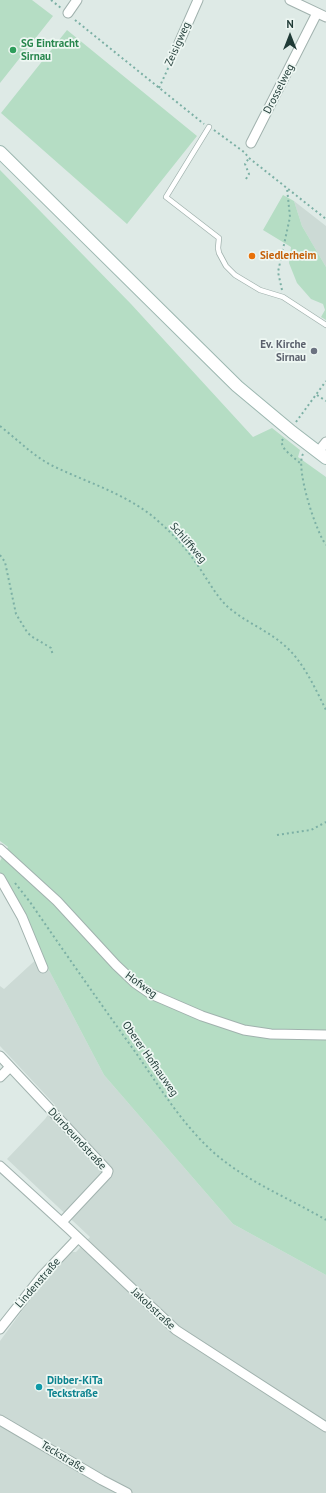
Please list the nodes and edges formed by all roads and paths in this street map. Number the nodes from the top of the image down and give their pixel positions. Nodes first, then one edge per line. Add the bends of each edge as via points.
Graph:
1 (51, 0) edge
2 (77, 0) edge
3 (198, 0) edge
4 (290, 0) edge
5 (68, 13) junction
6 (317, 13) junction
7 (326, 17) edge
8 (179, 43) joint
9 (159, 88) junction
10 (209, 128) junction
11 (251, 143) dead end
12 (0, 152) edge
13 (249, 158) junction
14 (246, 179) dead end
15 (287, 188) junction
16 (326, 219) edge
17 (283, 297) junction
18 (326, 325) edge
19 (326, 381) edge
20 (317, 395) junction
21 (326, 401) edge
22 (296, 422) dead end
23 (0, 426) edge
24 (283, 438) dead end
25 (326, 442) edge
26 (322, 455) edge
27 (326, 545) edge
28 (0, 555) edge
29 (53, 656) dead end
30 (326, 710) edge
31 (326, 822) edge
32 (276, 835) dead end
33 (0, 849) edge
34 (0, 878) edge
35 (12, 880) dead end
36 (43, 968) dead end
37 (326, 1035) edge
38 (0, 1056) edge
39 (10, 1067) junction
40 (0, 1077) edge
41 (0, 1166) edge
42 (326, 1220) edge
43 (62, 1222) junction
44 (78, 1238) junction
45 (1, 1325) edge
46 (0, 1420) edge
47 (326, 1427) edge
48 (127, 1493) edge

1 - 5 path
2 - 5 street
3 - 8 street, Zeisigweg
4 - 6 street
5 - 9 path
6 - 7 street
6 - 11 street, Drosselweg
8 - 9 path, Zeisigweg
9 - 10 path
10 - 13 path
10 - 17 lane via 166,197 219,238 218,250 230,270 260,290
12 - 26 main road via 237,386
13 - 14 path via 244,164 249,174
13 - 15 path
15 - 16 path
15 - 17 path via 290,217 278,272
17 - 18 lane
19 - 20 path
20 - 21 path
20 - 22 path
23 - 30 path, Schliffweg via 26,449 46,462 104,487 162,524 190,555 227,606 292,652
24 - 27 path via 281,442 285,450 300,463 306,494
25 - 26 street
28 - 29 path via 5,562 20,622 31,636 51,648
31 - 32 path via 311,830
33 - 37 street, Hofweg via 57,901 116,966 151,994 202,1016 244,1030 279,1035
34 - 36 street via 22,917
35 - 42 path, Oberer Hofhauweg via 194,1132 235,1169
38 - 39 street, Dürrbeundstraße
39 - 40 street
39 - 43 street, Dürrbeundstraße via 107,1170 107,1174 91,1185
41 - 43 street, Jakobstraße
43 - 44 street, Jakobstraße
44 - 45 street, Lindenstraße
44 - 47 street, Jakobstraße via 176,1330
46 - 48 street, Teckstraße

